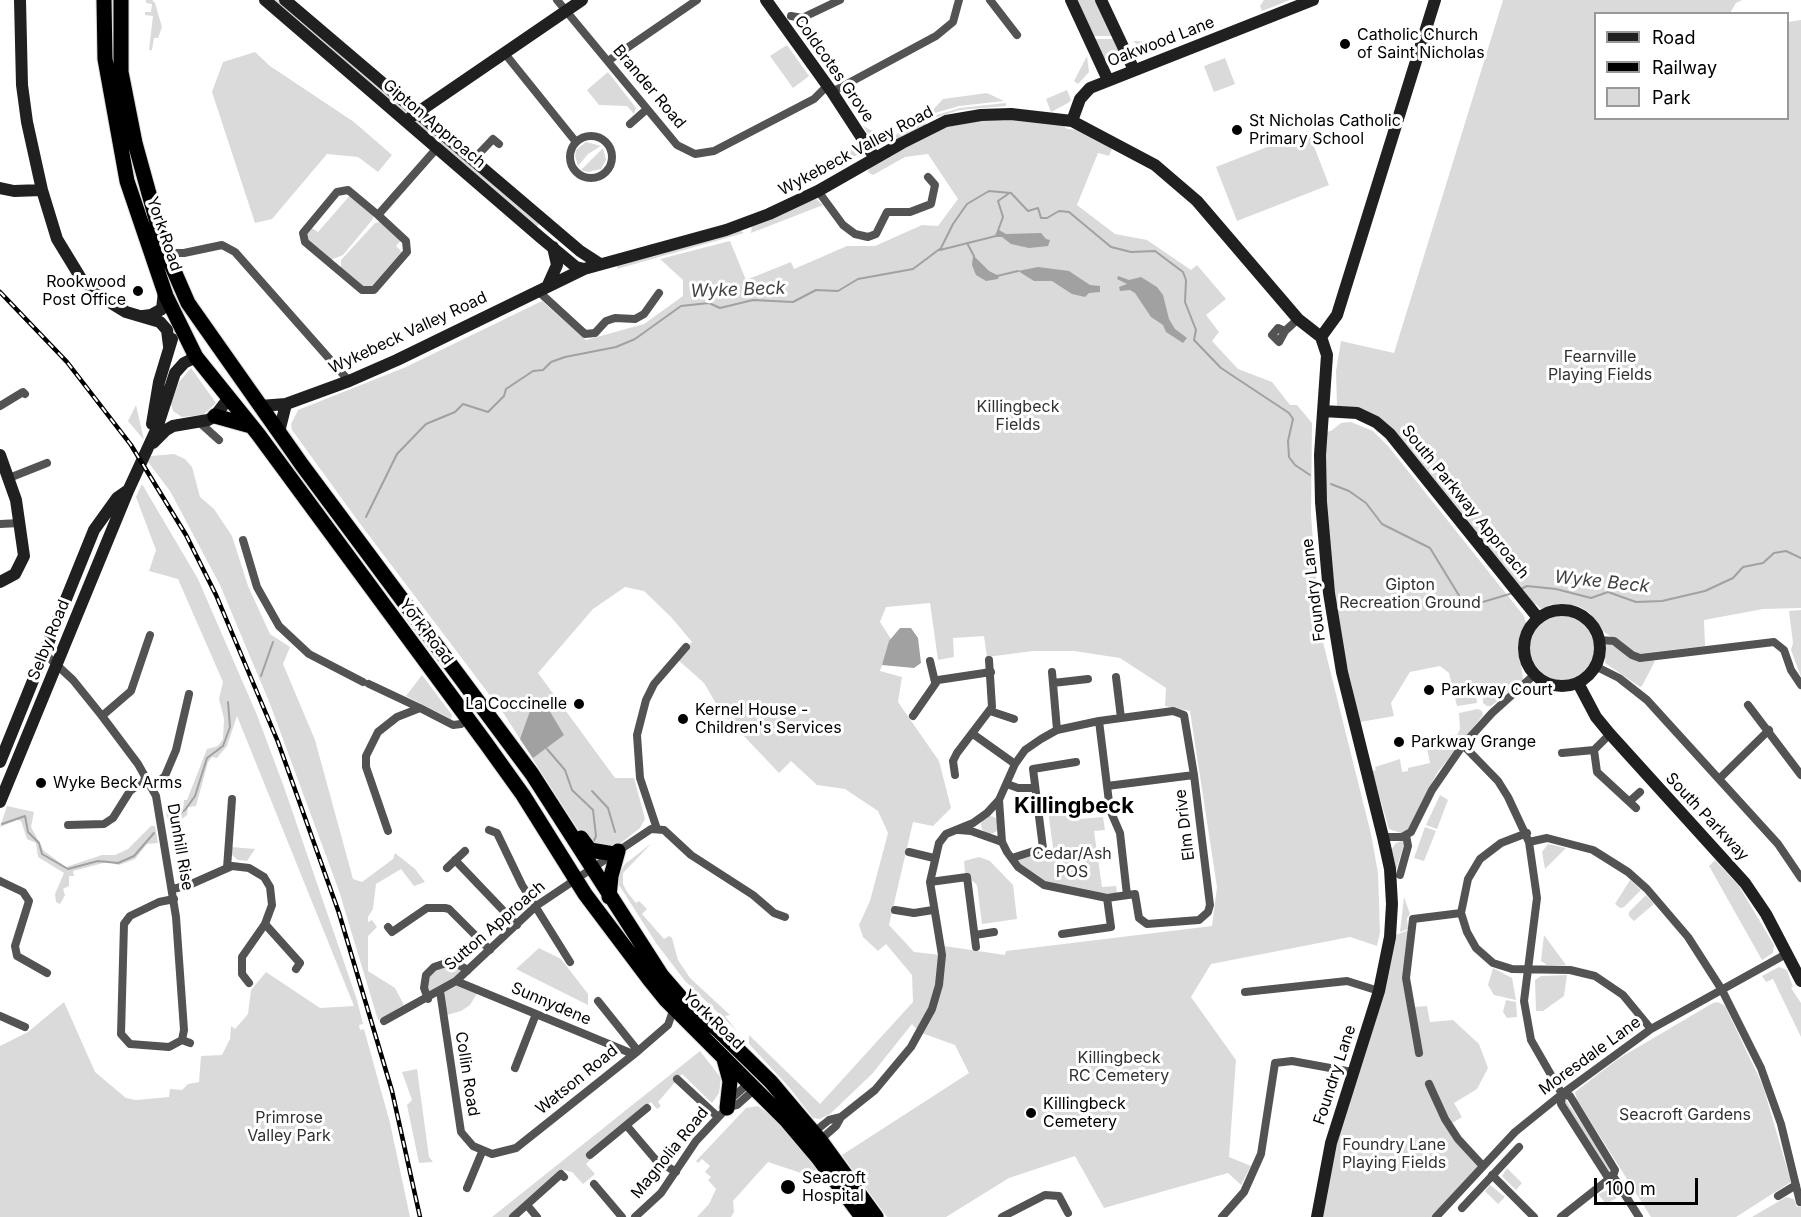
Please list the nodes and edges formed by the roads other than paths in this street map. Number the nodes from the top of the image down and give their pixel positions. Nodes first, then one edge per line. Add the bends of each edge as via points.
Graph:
1 (20, 0) edge
2 (104, 0) edge
3 (121, 0) edge
4 (265, 0) edge
5 (557, 0) edge
6 (582, 0) edge
7 (698, 0) edge
8 (766, 0) edge
9 (840, 0) edge
10 (959, 0) edge
11 (990, 0) edge
12 (1071, 0) edge
13 (1101, 0) edge
14 (1313, 0) edge
15 (1435, 0) edge
16 (290, 2) edge
17 (566, 11) junction
18 (791, 16) dead end
19 (802, 18) junction
20 (800, 29) dead end
21 (1017, 35) dead end
22 (506, 54) junction
23 (608, 61) junction
24 (1134, 70) junction
25 (1108, 80) junction
26 (830, 89) junction
27 (647, 109) junction
28 (417, 112) junction
29 (1072, 121) junction
30 (406, 122) junction
31 (630, 123) dead end
32 (576, 142) junction
33 (499, 144) dead end
34 (437, 148) junction
35 (875, 158) junction
36 (473, 160) junction
37 (928, 177) dead end
38 (0, 188) edge
39 (42, 190) junction
40 (818, 191) junction
41 (378, 215) junction
42 (553, 247) junction
43 (164, 248) junction
44 (600, 264) junction
45 (584, 269) junction
46 (542, 288) junction
47 (164, 292) junction
48 (659, 293) dead end
49 (139, 317) junction
50 (1298, 319) junction
51 (177, 324) junction
52 (1285, 331) dead end
53 (1322, 337) junction
54 (169, 346) junction
55 (196, 357) junction
56 (220, 358) junction
57 (349, 381) junction
58 (159, 382) junction
59 (25, 394) dead end
60 (228, 399) junction
61 (286, 404) junction
62 (0, 406) edge
63 (165, 406) junction
64 (260, 406) junction
65 (1323, 411) junction
66 (215, 416) junction
67 (199, 422) junction
68 (185, 424) junction
69 (251, 426) junction
70 (279, 432) junction
71 (147, 449) junction
72 (0, 455) edge
73 (47, 463) dead end
74 (9, 478) junction
75 (128, 490) junction
76 (20, 523) junction
77 (0, 524) edge
78 (243, 540) dead end
79 (0, 582) edge
80 (1538, 618) junction
81 (150, 635) dead end
82 (1599, 640) junction
83 (686, 647) dead end
84 (45, 654) junction
85 (990, 660) dead end
86 (930, 661) dead end
87 (57, 664) junction
88 (1595, 666) junction
89 (991, 672) junction
90 (1052, 672) dead end
91 (1534, 675) junction
92 (1116, 677) dead end
93 (1088, 679) dead end
94 (935, 682) junction
95 (1053, 683) junction
96 (1578, 683) junction
97 (1801, 685) edge
98 (189, 694) dead end
99 (1748, 705) dead end
100 (420, 708) junction
101 (990, 711) junction
102 (102, 716) junction
103 (913, 716) dead end
104 (468, 718) junction
105 (1014, 718) dead end
106 (1121, 718) junction
107 (1099, 721) junction
108 (1057, 730) junction
109 (1769, 730) junction
110 (973, 734) junction
111 (1610, 734) junction
112 (1463, 745) junction
113 (1594, 750) junction
114 (1562, 753) dead end
115 (0, 762) edge
116 (1076, 762) dead end
117 (1015, 764) junction
118 (526, 767) junction
119 (1801, 774) edge
120 (956, 775) dead end
121 (1194, 775) junction
122 (146, 779) junction
123 (1719, 779) junction
124 (1006, 784) junction
125 (1107, 786) junction
126 (152, 788) junction
127 (1035, 788) junction
128 (1640, 792) dead end
129 (232, 800) dead end
130 (999, 800) junction
131 (0, 802) edge
132 (68, 825) dead end
133 (657, 829) junction
134 (489, 830) dead end
135 (956, 830) junction
136 (388, 831) dead end
137 (1527, 833) junction
138 (1406, 836) junction
139 (1383, 837) junction
140 (1002, 842) junction
141 (1529, 842) junction
142 (578, 846) junction
143 (465, 851) dead end
144 (616, 852) junction
145 (909, 852) dead end
146 (934, 858) junction
147 (1012, 858) junction
148 (455, 860) junction
149 (227, 868) junction
150 (447, 868) dead end
151 (592, 869) junction
152 (1400, 875) dead end
153 (1801, 878) edge
154 (576, 879) junction
155 (0, 881) edge
156 (930, 882) junction
157 (174, 894) junction
158 (1127, 895) junction
159 (609, 897) junction
160 (1107, 898) junction
161 (536, 906) junction
162 (895, 910) dead end
163 (933, 910) junction
164 (1461, 913) junction
165 (785, 917) dead end
166 (265, 924) junction
167 (517, 925) junction
168 (388, 927) dead end
169 (994, 932) dead end
170 (1062, 934) dead end
171 (975, 935) junction
172 (618, 937) junction
173 (976, 947) dead end
174 (490, 950) junction
175 (1788, 953) junction
176 (570, 962) dead end
177 (296, 969) dead end
178 (468, 970) junction
179 (1526, 971) junction
180 (46, 973) dead end
181 (456, 981) junction
182 (1801, 981) edge
183 (249, 983) dead end
184 (1722, 990) junction
185 (1379, 991) junction
186 (440, 992) junction
187 (1245, 992) dead end
188 (428, 999) junction
189 (598, 1001) dead end
190 (674, 1008) junction
191 (536, 1014) junction
192 (0, 1016) edge
193 (384, 1021) dead end
194 (25, 1027) dead end
195 (1651, 1029) junction
196 (636, 1053) junction
197 (1419, 1053) dead end
198 (723, 1056) junction
199 (515, 1068) dead end
200 (1352, 1072) junction
201 (677, 1079) dead end
202 (757, 1083) junction
203 (1429, 1084) dead end
204 (1562, 1094) junction
205 (647, 1108) dead end
206 (723, 1113) junction
207 (627, 1126) junction
208 (814, 1139) junction
209 (1519, 1147) dead end
210 (482, 1152) junction
211 (590, 1155) dead end
212 (1482, 1165) junction
213 (676, 1172) junction
214 (1492, 1175) junction
215 (1613, 1176) junction
216 (564, 1177) dead end
217 (594, 1184) dead end
218 (1796, 1185) junction
219 (468, 1188) dead end
220 (1778, 1196) dead end
221 (1800, 1203) edge
222 (527, 1205) junction
223 (1462, 1208) dead end
224 (1068, 1213) dead end
225 (513, 1217) edge
226 (537, 1217) edge
227 (622, 1217) edge
228 (635, 1217) edge
229 (862, 1217) edge
230 (876, 1217) edge
231 (1002, 1217) edge
232 (1221, 1217) edge
233 (1317, 1217) edge
234 (1436, 1217) edge
235 (1534, 1217) edge
236 (1561, 1217) edge
237 (1639, 1217) edge

1 - 39 street via 22,85
2 - 47 highway, York Road via 105,59 118,138 144,238
3 - 43 highway, York Road via 121,72
4 - 30 street, Gipton Approach
5 - 17 street, Brander Road
6 - 17 street
7 - 23 street
8 - 26 street, Coldcotes Grove
9 - 19 street
10 - 26 street, Brander Road via 952,22 936,36
11 - 21 street
12 - 25 street
13 - 24 street
14 - 24 street, Oakwood Lane
15 - 53 street via 1337,315
16 - 28 street, Gipton Approach
17 - 22 street
17 - 23 street, Brander Road
18 - 19 street
19 - 20 street
22 - 28 street
22 - 32 street
23 - 27 street, Brander Road
24 - 25 street, Oakwood Lane
25 - 29 street, Oakwood Lane via 1084,93
26 - 27 street, Brander Road via 705,154 695,154 677,145
26 - 35 street, Coldcotes Grove
27 - 31 street
28 - 30 street
28 - 36 street, Gipton Approach
29 - 35 street, Wykebeck Valley Road via 1011,114 946,122
29 - 50 street, Wykebeck Valley Road via 1134,152 1176,181 1216,220
30 - 34 street, Gipton Approach
32 - 32 street via 588,136 602,139 612,157 607,170 587,177 575,171 570,153
33 - 36 street via 493,139
34 - 41 street
34 - 42 street, Gipton Approach
35 - 40 street, Wykebeck Valley Road
36 - 44 street, Gipton Approach
37 - 40 street via 935,185 931,204 910,212 887,212 876,234 868,237 843,225
38 - 39 street
39 - 49 street via 57,239 82,280 104,298
40 - 44 street, Wykebeck Valley Road via 726,230
41 - 41 street via 406,241 407,252 374,290 362,290 305,242 303,233 337,192 348,190
42 - 45 street, Gipton Approach
42 - 46 street via 557,264
43 - 56 highway, York Road via 188,303
43 - 57 street via 178,253 222,245 235,252
44 - 45 street, Wykebeck Valley Road
45 - 46 street, Wykebeck Valley Road
46 - 48 street via 585,334 595,333 615,318 635,319 644,314
46 - 57 street, Wykebeck Valley Road
47 - 49 street via 162,309
47 - 51 highway, York Road
49 - 54 street via 160,322 167,330
50 - 52 street
50 - 53 street, Wykebeck Valley Road
51 - 54 street, Selby Road
51 - 55 highway, York Road
53 - 65 street, Foundry Lane via 1327,354
54 - 58 street, Selby Road
55 - 56 highway
55 - 60 highway, York Road
55 - 63 street, Selby Road via 175,374
56 - 60 highway via 229,386
56 - 64 highway, York Road
57 - 61 street, Wykebeck Valley Road
58 - 63 street
58 - 71 street, Selby Road
59 - 62 street
60 - 66 street
60 - 69 highway, York Road
61 - 64 street, Wykebeck Valley Road
61 - 70 street
63 - 68 street via 170,418
63 - 71 street, Selby Road
64 - 70 highway, York Road
65 - 80 street, South Parkway Approach via 1357,413 1390,434
65 - 139 street, Foundry Lane via 1321,502 1334,632
66 - 67 street, Selby Road
66 - 67 street via 219,440
66 - 69 highway
67 - 68 street, Selby Road
68 - 71 street, Selby Road via 166,430
69 - 104 highway, York Road via 352,570
70 - 118 highway, York Road
71 - 75 street, Selby Road
72 - 74 street
73 - 74 street
74 - 76 street
75 - 84 street, Selby Road via 117,498 94,530
75 - 87 street, Selby Road
76 - 77 street
76 - 79 street via 24,556 15,574
78 - 100 street via 257,587 279,626 309,654
80 - 82 street via 1560,610 1572,611 1591,624
80 - 91 street via 1525,639 1524,652
81 - 102 street via 131,691
82 - 88 street
82 - 97 street via 1614,641 1640,658 1770,642 1782,646
83 - 133 street via 654,684 637,735 640,778
84 - 87 street, Dunhill Rise
84 - 115 street, Selby Road
85 - 89 street
86 - 94 street
87 - 102 street, Dunhill Rise
87 - 131 street, Selby Road
88 - 96 street
88 - 123 street, South Parkway via 1640,692
89 - 94 street
89 - 101 street
90 - 95 street
91 - 96 street via 1555,686
91 - 112 street
92 - 106 street
93 - 95 street
94 - 103 street
95 - 108 street
96 - 111 street, South Parkway
98 - 126 street via 173,758 165,776
99 - 109 street
100 - 104 street via 453,725
100 - 136 street via 397,717 378,732 366,756 369,778
101 - 105 street
101 - 110 street
102 - 122 street, Dunhill Rise
104 - 154 highway, York Road
106 - 107 street, Elm Drive
106 - 121 street, Elm Drive via 1173,711 1184,715
107 - 108 street, Elm Drive
107 - 125 street
108 - 117 street, Elm Drive via 1025,750
109 - 119 street
109 - 123 street
110 - 117 street
110 - 120 street via 953,762
111 - 113 street
111 - 175 street, South Parkway via 1746,883
112 - 137 street via 1498,781
112 - 138 street
113 - 114 street
113 - 128 street via 1597,772 1633,805
116 - 127 street via 1033,769
117 - 124 street
118 - 142 highway, York Road
118 - 144 highway via 545,786 587,848
121 - 125 street
121 - 158 street, Elm Drive via 1208,912 1199,920 1147,924 1139,918 1135,894
122 - 126 street, Dunhill Rise
122 - 132 street via 130,791 105,824
123 - 153 street, South Parkway via 1778,844
124 - 127 street
124 - 130 street
125 - 158 street via 1110,810 1120,833
126 - 157 street, Dunhill Rise
127 - 147 street via 1043,848
129 - 149 street
130 - 135 street via 973,823
130 - 140 street
133 - 144 street, Sutton Approach
133 - 165 street via 664,830 691,855
134 - 161 street via 497,833
135 - 140 street
135 - 146 street via 946,834
137 - 141 street
137 - 164 street via 1501,843 1480,859 1468,879
138 - 139 street
138 - 152 street via 1408,846
139 - 185 street, Foundry Lane via 1392,904
140 - 147 street
141 - 179 street via 1538,898
141 - 184 street via 1547,838 1580,845 1628,872 1651,892 1688,937
142 - 151 highway, York Road
142 - 154 highway via 580,866
143 - 148 street
144 - 151 street, Sutton Approach
144 - 159 highway
145 - 146 street
146 - 156 street
147 - 160 street via 1027,875 1044,885
148 - 150 street
148 - 167 street
149 - 157 street
149 - 166 street via 249,867 267,882 272,905
151 - 154 street, Sutton Approach
151 - 159 highway, York Road
151 - 172 highway via 589,884 614,922
154 - 161 street, Sutton Approach
154 - 172 highway, York Road
155 - 180 street via 23,892 29,901 15,946 17,956
156 - 163 street
156 - 171 street via 967,877
157 - 157 street, Dunhill Rise via 186,1042 169,1047 130,1044 122,1034 124,924 130,916
158 - 160 street
159 - 202 highway, York Road via 675,991
160 - 170 street via 1111,927
161 - 167 street, Sutton Approach
161 - 176 street
162 - 163 street
163 - 208 street via 942,955 932,1009 910,1047 875,1090 841,1117 836,1126
164 - 179 street via 1467,932 1485,958 1503,967
164 - 197 street via 1413,919 1406,978
166 - 177 street via 300,963
166 - 183 street via 242,957 242,974
167 - 174 street, Sutton Approach
168 - 174 street via 392,932 427,908 449,909
169 - 171 street
171 - 173 street
172 - 190 highway, York Road
174 - 178 street, Sutton Approach
175 - 182 street, South Parkway
175 - 184 street, Moresdale Lane
178 - 181 street, Sutton Approach
178 - 188 street via 458,964 434,967 426,975 424,988
179 - 195 street via 1570,970 1595,976 1623,995
179 - 204 street via 1524,1000 1529,1031 1546,1070
181 - 186 street, Sutton Approach
181 - 191 street, Sunnydene
184 - 195 street, Moresdale Lane
184 - 218 street via 1772,1097
185 - 187 street via 1347,981
185 - 200 street, Foundry Lane
186 - 188 street, Sutton Approach
186 - 210 street, Collin Road via 461,1132
188 - 193 street, Sutton Approach
189 - 196 street
190 - 196 street, Watson Road via 665,1028
190 - 198 highway, York Road
191 - 196 street, Sunnydene
191 - 199 street
192 - 194 street
195 - 204 street, Moresdale Lane
196 - 210 street, Watson Road via 516,1148 492,1154
198 - 202 highway, York Road
198 - 206 highway via 730,1081
200 - 232 street via 1292,1060 1275,1063 1261,1154 1244,1192
200 - 233 street, Foundry Lane via 1331,1143
201 - 206 street
202 - 206 street, Magnolia Road via 737,1105
202 - 208 highway, York Road
202 - 208 highway, York Road via 783,1117
203 - 212 street via 1454,1132
204 - 212 street, Moresdale Lane
204 - 215 street via 1570,1096 1615,1170
205 - 207 street
206 - 213 street, Magnolia Road via 696,1141
207 - 211 street
207 - 213 street via 655,1159
208 - 229 highway, York Road
208 - 230 highway, York Road
209 - 214 street
210 - 219 street
212 - 234 street, Moresdale Lane
213 - 228 street, Magnolia Road
214 - 223 street
214 - 235 street
215 - 236 street
215 - 237 street
216 - 222 street via 561,1174
217 - 227 street
218 - 220 street
218 - 221 street
222 - 225 street
222 - 226 street
224 - 231 street via 1059,1196 1044,1195

